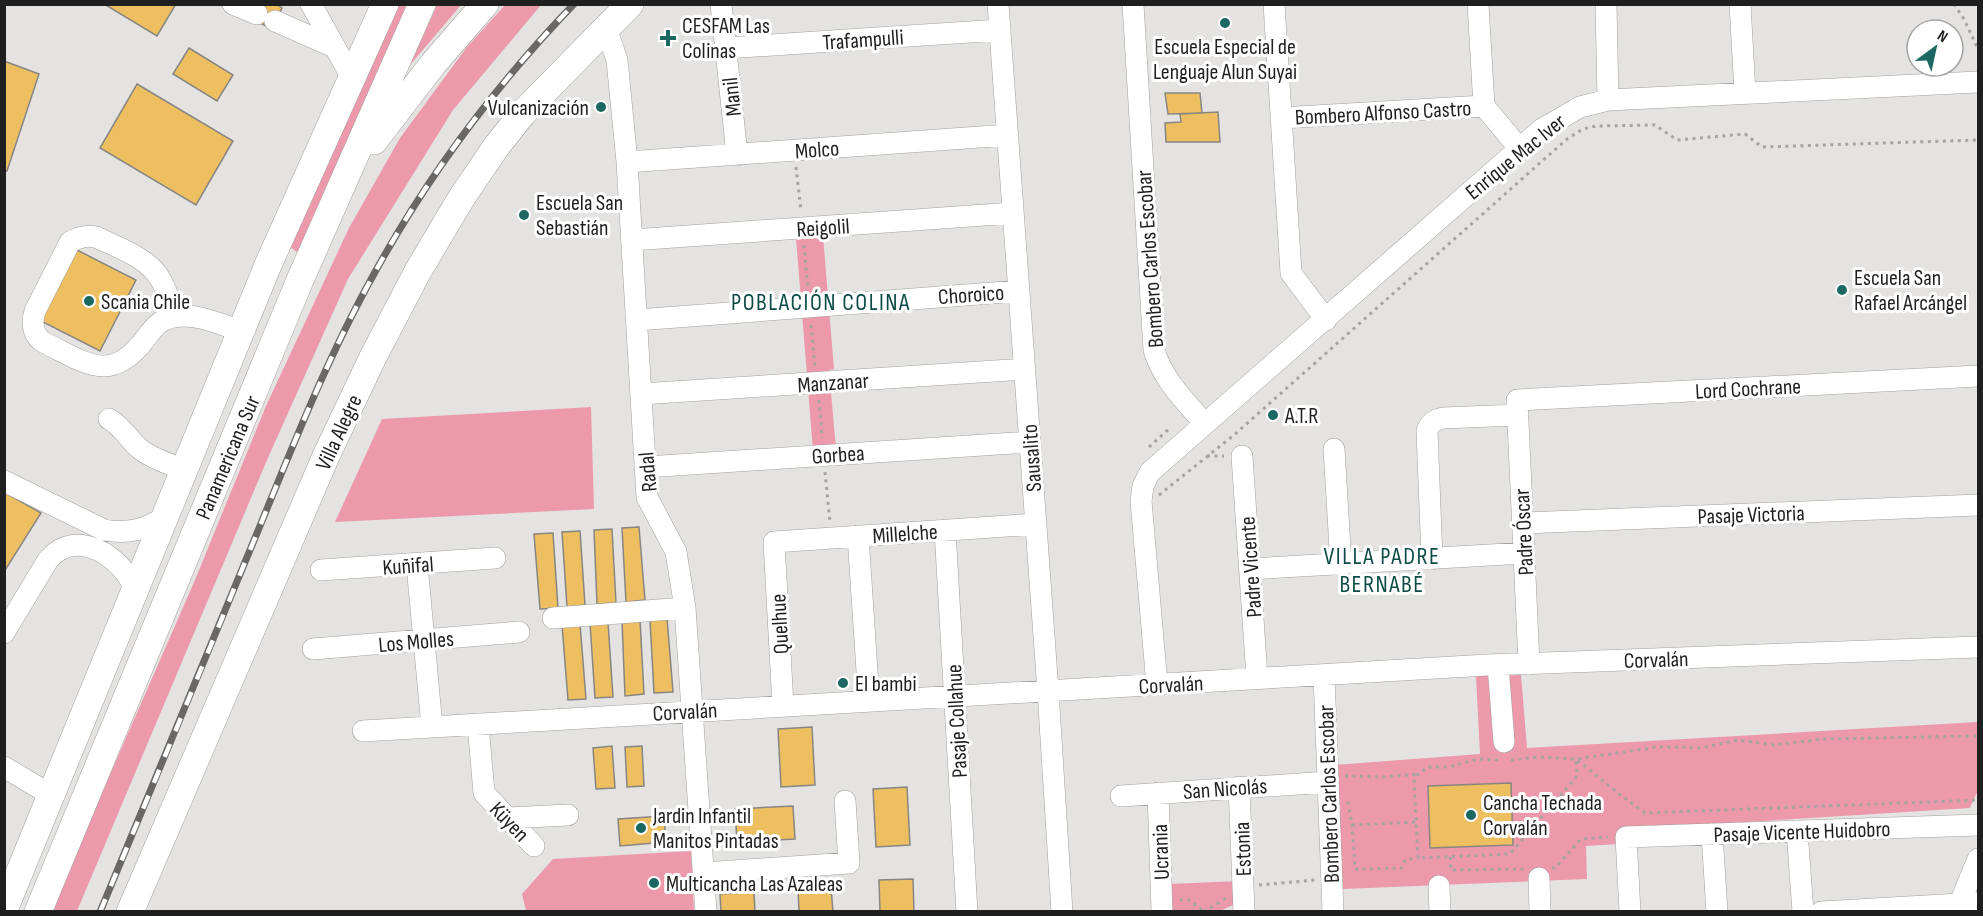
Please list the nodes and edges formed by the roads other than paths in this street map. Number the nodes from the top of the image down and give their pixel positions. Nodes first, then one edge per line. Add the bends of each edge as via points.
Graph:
1 (233, 4) edge
2 (311, 4) edge
3 (385, 4) edge
4 (422, 4) edge
5 (486, 4) edge
6 (630, 4) edge
7 (721, 4) edge
8 (998, 4) edge
9 (1133, 4) edge
10 (1274, 4) edge
11 (1478, 4) edge
12 (1606, 4) edge
13 (1740, 4) edge
14 (606, 28) junction
15 (1000, 30) junction
16 (334, 47) junction
17 (726, 48) junction
18 (352, 78) junction
19 (1978, 82) edge
20 (1745, 93) junction
21 (1608, 100) junction
22 (1484, 106) junction
23 (1281, 118) junction
24 (1008, 135) junction
25 (1519, 148) junction
26 (736, 154) junction
27 (627, 162) junction
28 (335, 199) junction
29 (1013, 213) junction
30 (632, 240) junction
31 (268, 265) junction
32 (300, 280) junction
33 (1019, 291) junction
34 (175, 316) junction
35 (637, 320) junction
36 (1326, 320) junction
37 (241, 331) junction
38 (1024, 369) junction
39 (1978, 376) edge
40 (641, 394) junction
41 (1518, 407) junction
42 (109, 419) dead end
43 (1205, 424) junction
44 (1030, 442) junction
45 (1334, 449) dead end
46 (1242, 456) dead end
47 (646, 467) junction
48 (184, 470) junction
49 (4, 481) edge
50 (1978, 505) edge
51 (166, 516) junction
52 (76, 518) junction
53 (1523, 523) junction
54 (1036, 524) junction
55 (945, 530) junction
56 (858, 536) junction
57 (774, 542) joint
58 (62, 549) junction
59 (1524, 553) junction
60 (495, 558) dead end
61 (1432, 559) junction
62 (417, 565) junction
63 (1341, 565) junction
64 (1250, 569) junction
65 (321, 570) dead end
66 (135, 590) junction
67 (685, 608) junction
68 (553, 618) dead end
69 (519, 632) dead end
70 (4, 633) edge
71 (424, 640) junction
72 (1978, 647) edge
73 (313, 649) dead end
74 (1529, 664) junction
75 (1498, 665) junction
76 (1324, 676) junction
77 (1257, 678) junction
78 (1157, 685) junction
79 (1048, 691) junction
80 (954, 696) junction
81 (869, 701) junction
82 (783, 705) junction
83 (692, 711) junction
84 (478, 724) junction
85 (432, 727) junction
86 (363, 731) dead end
87 (1504, 742) dead end
88 (4, 767) edge
89 (1336, 784) junction
90 (1239, 787) junction
91 (1158, 793) junction
92 (51, 795) junction
93 (1121, 796) dead end
94 (845, 801) dead end
95 (568, 815) dead end
96 (507, 818) junction
97 (1978, 825) edge
98 (1797, 831) junction
99 (1712, 834) junction
100 (534, 846) dead end
101 (1978, 859) edge
102 (1538, 871) road end
103 (713, 872) junction
104 (1439, 886) dead end
105 (1162, 906) edge
106 (1965, 906) edge
107 (4, 910) edge
108 (38, 912) edge
109 (130, 912) edge
110 (706, 912) edge
111 (967, 912) edge
112 (1062, 912) edge
113 (1244, 912) edge
114 (1333, 912) edge
115 (1440, 912) edge
116 (1540, 912) edge
117 (1630, 912) edge
118 (1717, 912) edge
119 (1803, 912) edge
120 (1821, 912) edge

1 - 16 street
2 - 16 street
3 - 18 main road, Panamericana Sur
4 - 28 main road, Panamericana Sur
5 - 28 main road via 404,100
6 - 14 main road, Villa Alegre
7 - 17 street, Manil
8 - 15 street, Sausalito
9 - 43 street, Bombero Carlos Escobar via 1154,350 1167,380
10 - 23 street
11 - 22 street
12 - 21 street
13 - 20 street
14 - 27 street, Radal via 617,60
14 - 109 main road, Villa Alegre via 522,114 496,147 439,234 394,314 326,456
15 - 17 street, Trafampulli
15 - 24 street, Sausalito
16 - 18 street
17 - 26 street, Manil
18 - 31 main road, Panamericana Sur
19 - 20 street, Enrique Mac Iver
20 - 21 street, Enrique Mac Iver
21 - 25 street, Enrique Mac Iver via 1567,113
22 - 23 street, Bombero Alfonso Castro
22 - 25 street
23 - 36 street via 1291,273
24 - 26 street, Molco
24 - 29 street, Sausalito
25 - 36 street, Enrique Mac Iver
26 - 27 street, Molco
27 - 30 street, Radal
28 - 32 main road, Panamericana Sur
29 - 30 street, Reigolil
29 - 33 street, Sausalito
30 - 35 street, Radal
31 - 32 main road
31 - 37 main road, Panamericana Sur
32 - 108 main road, Panamericana Sur
33 - 35 street, Choroico
33 - 38 street, Sausalito
34 - 34 street via 152,327 130,355 103,367 86,364 41,341 33,323 35,311 70,242 89,236 153,269
34 - 37 street
35 - 40 street, Radal
36 - 43 street, Enrique Mac Iver
37 - 48 main road, Panamericana Sur
38 - 40 street, Manzanar
38 - 44 street, Sausalito
39 - 41 street, Lord Cochrane
40 - 47 street, Radal
41 - 53 street, Padre Óscar
41 - 61 street, Lord Cochrane via 1443,418 1429,426
42 - 48 street via 145,453
43 - 78 street via 1150,472 1143,486
44 - 47 street, Gorbea
44 - 54 street, Sausalito
45 - 63 street
46 - 64 street, Padre Vicente
47 - 67 street, Radal via 647,497 676,552
48 - 51 main road, Panamericana Sur
49 - 52 street
50 - 53 street, Pasaje Victoria
51 - 52 street via 147,527 126,532 104,530
51 - 66 main road, Panamericana Sur
52 - 58 street
53 - 59 street, Padre Óscar
54 - 55 street, Millelche
54 - 79 street, Sausalito
55 - 56 street, Millelche
55 - 80 street, Pasaje Collahue
56 - 57 street, Millelche
56 - 81 street
57 - 82 street, Quelhue
58 - 66 street via 76,545 107,555 125,570
58 - 70 street via 48,560
59 - 61 street
59 - 74 street, Padre Óscar
60 - 62 street, Kuñifal
61 - 63 street
62 - 65 street, Kuñifal
62 - 71 street
63 - 64 street
64 - 77 street, Padre Vicente
66 - 92 main road, Panamericana Sur
67 - 68 street
67 - 83 street, Radal
69 - 71 street, Los Molles
71 - 73 street, Los Molles
71 - 85 street
72 - 74 street, Corvalán
74 - 75 street, Corvalán
75 - 76 street, Corvalán
75 - 87 street
76 - 77 street, Corvalán
76 - 89 street, Bombero Carlos Escobar
77 - 78 street, Corvalán
78 - 79 street, Corvalán
79 - 80 street, Corvalán
79 - 112 street, Sausalito
80 - 81 street, Corvalán
80 - 111 street, Pasaje Collahue
81 - 82 street, Corvalán
82 - 83 street, Corvalán
83 - 84 street, Corvalán
83 - 103 street, Radal
84 - 85 street, Corvalán
84 - 96 street, Küyen via 484,793
85 - 86 street, Corvalán
88 - 92 street
89 - 90 street, San Nicolás
89 - 114 street, Bombero Carlos Escobar
90 - 91 street, San Nicolás
90 - 113 street, Estonia
91 - 93 street, San Nicolás
91 - 105 street, Ucrania
92 - 107 main road, Panamericana Sur
94 - 103 street via 849,863
95 - 96 street
96 - 100 street, Küyen
97 - 98 street, Pasaje Vicente Huidobro
98 - 99 street, Pasaje Vicente Huidobro
98 - 119 street
99 - 117 street, Pasaje Vicente Huidobro via 1618,837
99 - 118 street
101 - 106 street
102 - 116 street
103 - 110 street, Radal
104 - 115 street
106 - 120 street

